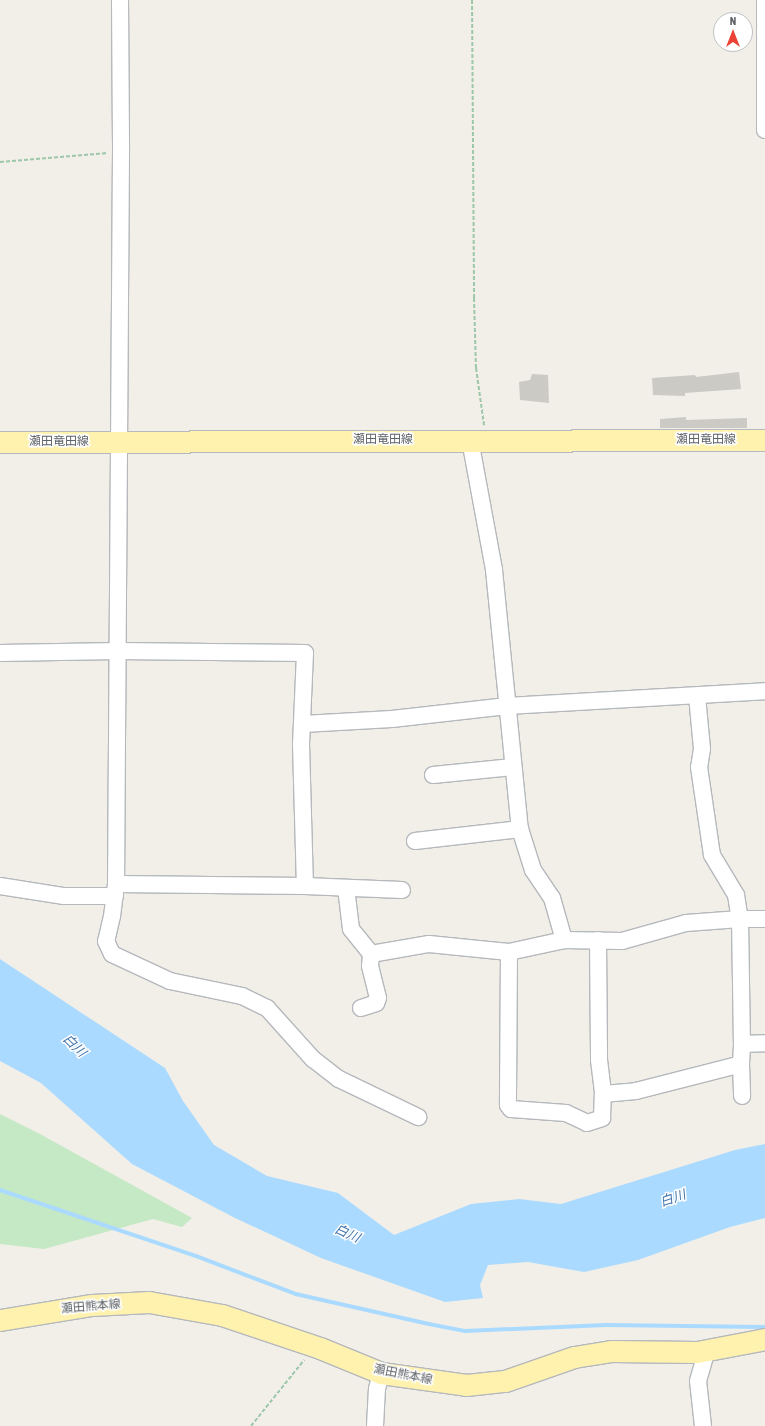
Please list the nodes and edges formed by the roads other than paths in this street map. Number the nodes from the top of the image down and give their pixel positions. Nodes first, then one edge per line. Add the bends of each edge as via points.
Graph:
1 (120, 0) edge
2 (765, 0) edge
3 (765, 130) edge
4 (478, 440) junction
5 (765, 440) edge
6 (118, 441) junction
7 (0, 442) edge
8 (118, 651) junction
9 (0, 653) edge
10 (765, 691) edge
11 (697, 696) junction
12 (507, 706) junction
13 (303, 724) junction
14 (513, 767) junction
15 (433, 775) dead end
16 (520, 829) junction
17 (415, 841) dead end
18 (0, 886) edge
19 (305, 886) junction
20 (346, 888) junction
21 (115, 890) junction
22 (402, 890) dead end
23 (740, 918) junction
24 (765, 919) edge
25 (564, 940) junction
26 (598, 940) junction
27 (509, 952) junction
28 (371, 954) junction
29 (361, 1008) dead end
30 (765, 1043) edge
31 (742, 1044) junction
32 (741, 1064) junction
33 (603, 1094) junction
34 (742, 1096) dead end
35 (418, 1117) dead end
36 (0, 1320) edge
37 (765, 1339) edge
38 (707, 1350) junction
39 (381, 1373) junction
40 (375, 1426) edge
41 (703, 1426) edge

1 - 6 street
2 - 3 street
4 - 5 main road, 瀬田竜田線
4 - 6 main road, 瀬田竜田線
4 - 12 street
6 - 7 main road, 瀬田竜田線
6 - 8 street
8 - 9 street
8 - 13 street via 304,653
8 - 21 street
10 - 11 street
11 - 12 street
11 - 23 street via 702,749 699,766 712,855 736,895
12 - 13 street via 392,719
12 - 14 street
13 - 19 street via 301,744
14 - 15 street
14 - 16 street
16 - 17 street
16 - 25 street via 533,870 552,898
18 - 21 street via 64,896
19 - 20 street
19 - 21 street
20 - 22 street
20 - 28 street via 351,929
21 - 35 street via 106,941 112,954 170,981 242,996 267,1008 313,1059 339,1079
23 - 24 street
23 - 26 street via 686,923 622,941
23 - 31 street
25 - 26 street
25 - 27 street
26 - 33 street via 599,1060
27 - 28 street via 429,944
27 - 33 street via 508,1106 511,1109 566,1113 587,1123 602,1118
28 - 29 street via 370,966 378,998 376,1003
30 - 31 street
31 - 32 street
32 - 33 street via 636,1091
32 - 34 street
36 - 39 main road, 瀬田熊本線 via 92,1306 150,1302 222,1315 314,1346
37 - 38 main road, 瀬田熊本線
38 - 39 main road, 瀬田熊本線 via 611,1351 574,1357 504,1381 466,1385
38 - 41 street via 698,1381
39 - 40 street via 377,1389

